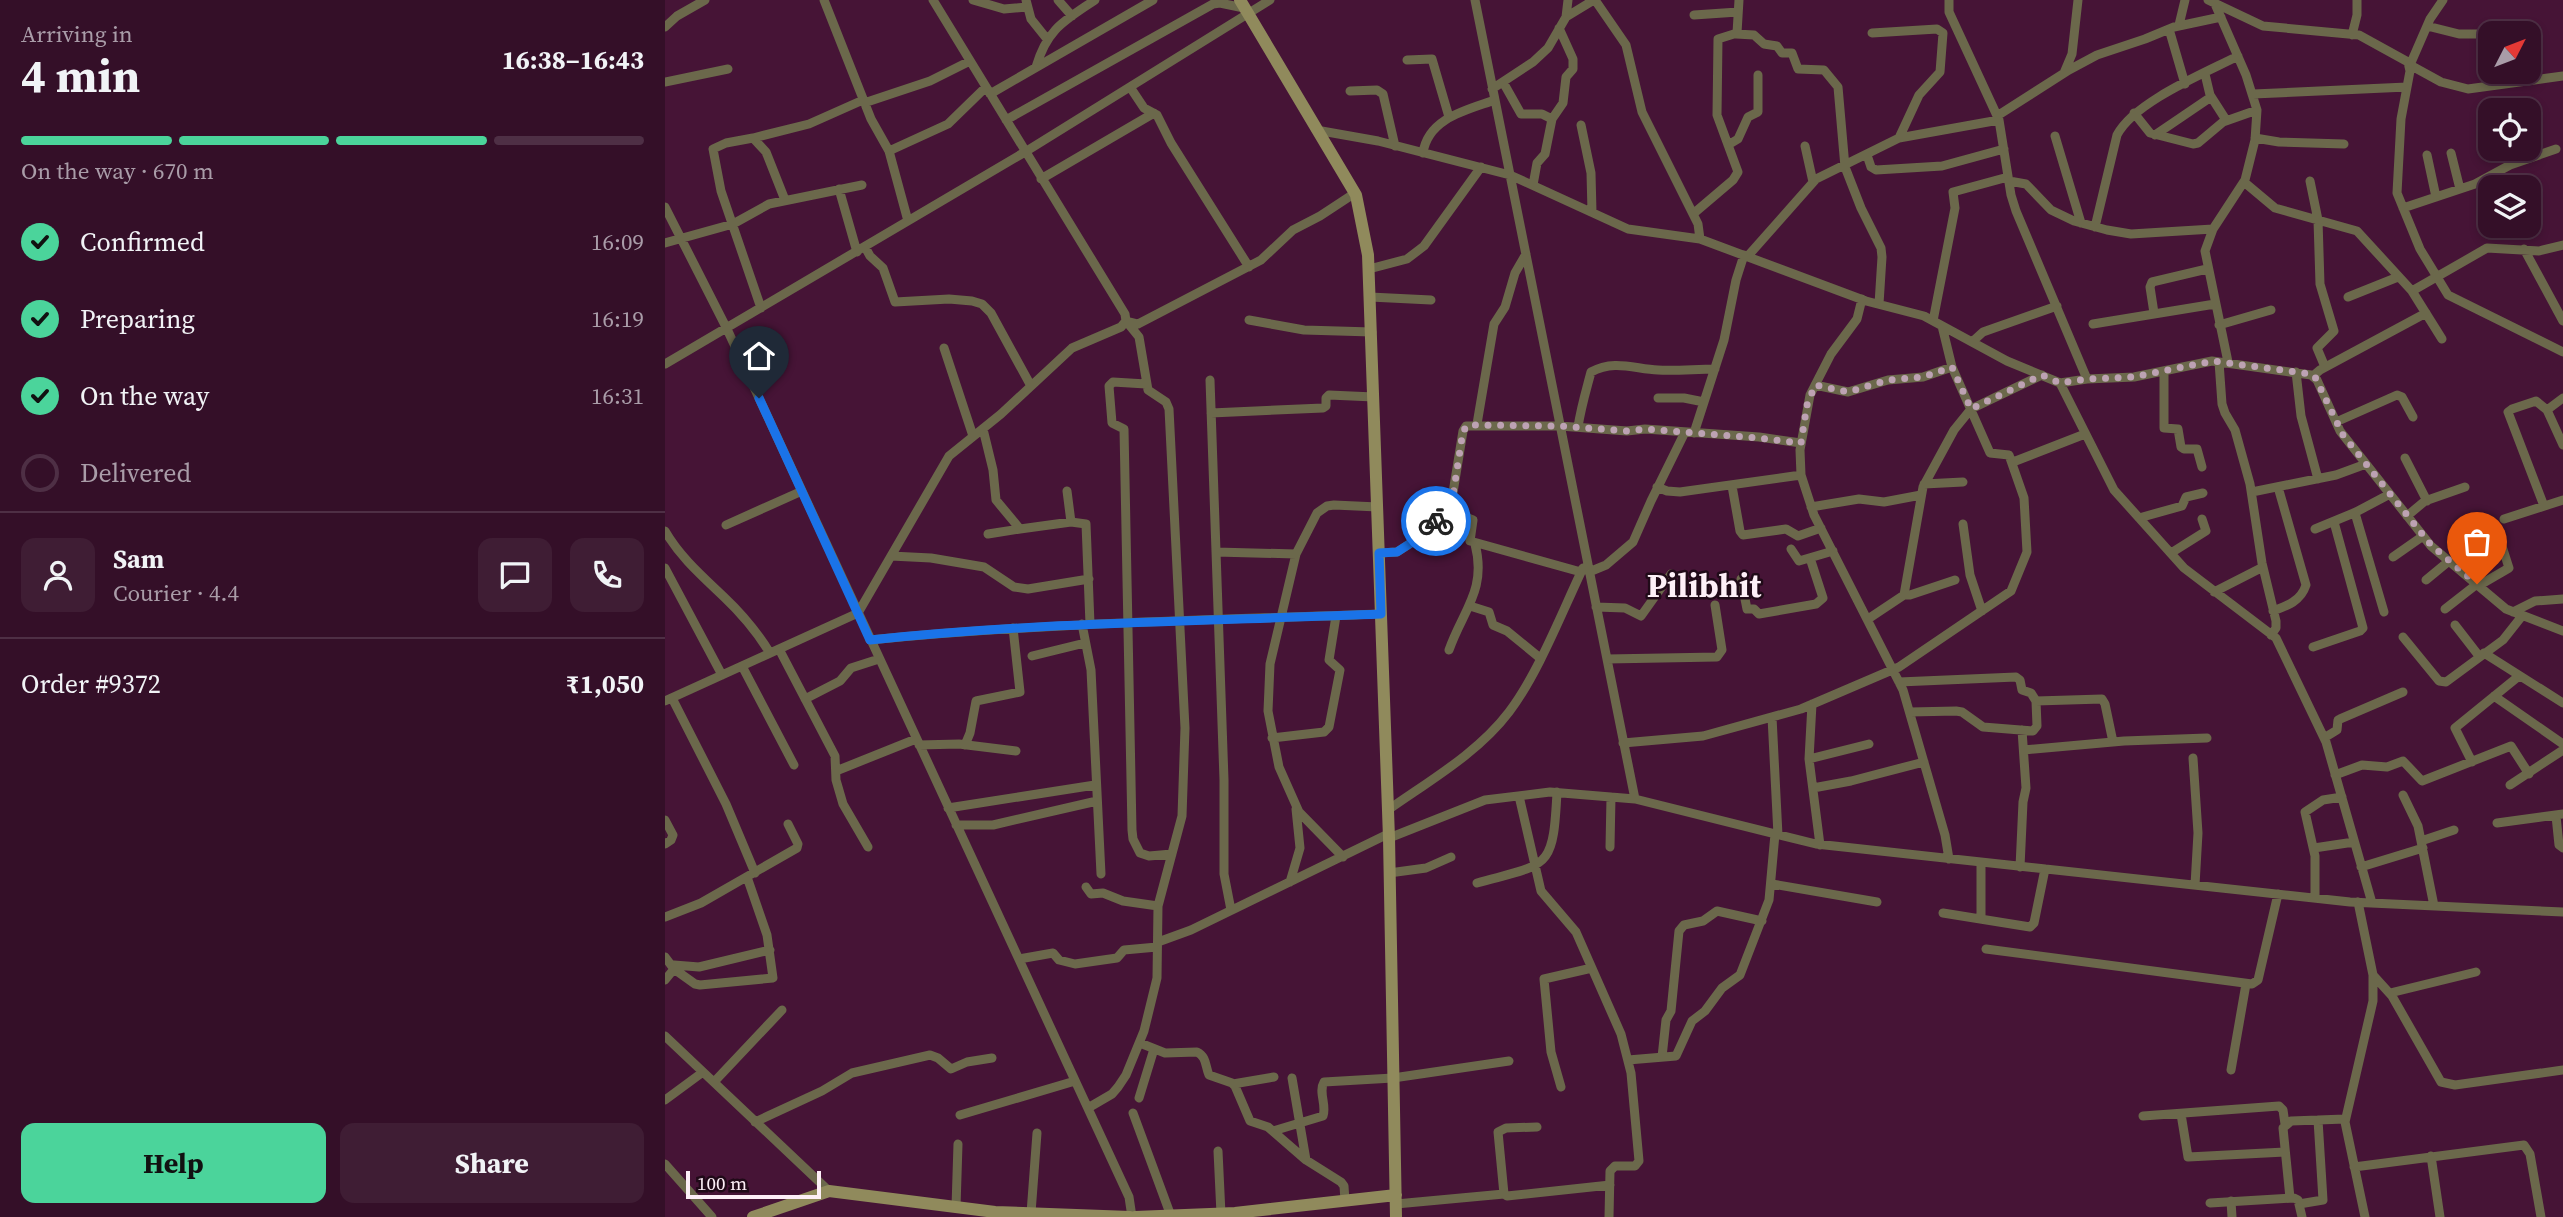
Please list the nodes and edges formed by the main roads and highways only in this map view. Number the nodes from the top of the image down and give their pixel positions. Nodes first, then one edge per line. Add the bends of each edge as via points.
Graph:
1 (1244, 7) edge
2 (1396, 1205) edge
3 (1268, 1213) edge
4 (1225, 1215) edge
5 (1072, 1216) edge
6 (1175, 1216) edge
7 (753, 1217) edge
8 (1132, 1217) edge

1 - 2 main road via 1355,192 1369,255
2 - 3 main road via 1345,1201
3 - 4 main road
4 - 6 main road
5 - 7 main road via 828,1191
5 - 8 main road
6 - 8 main road

